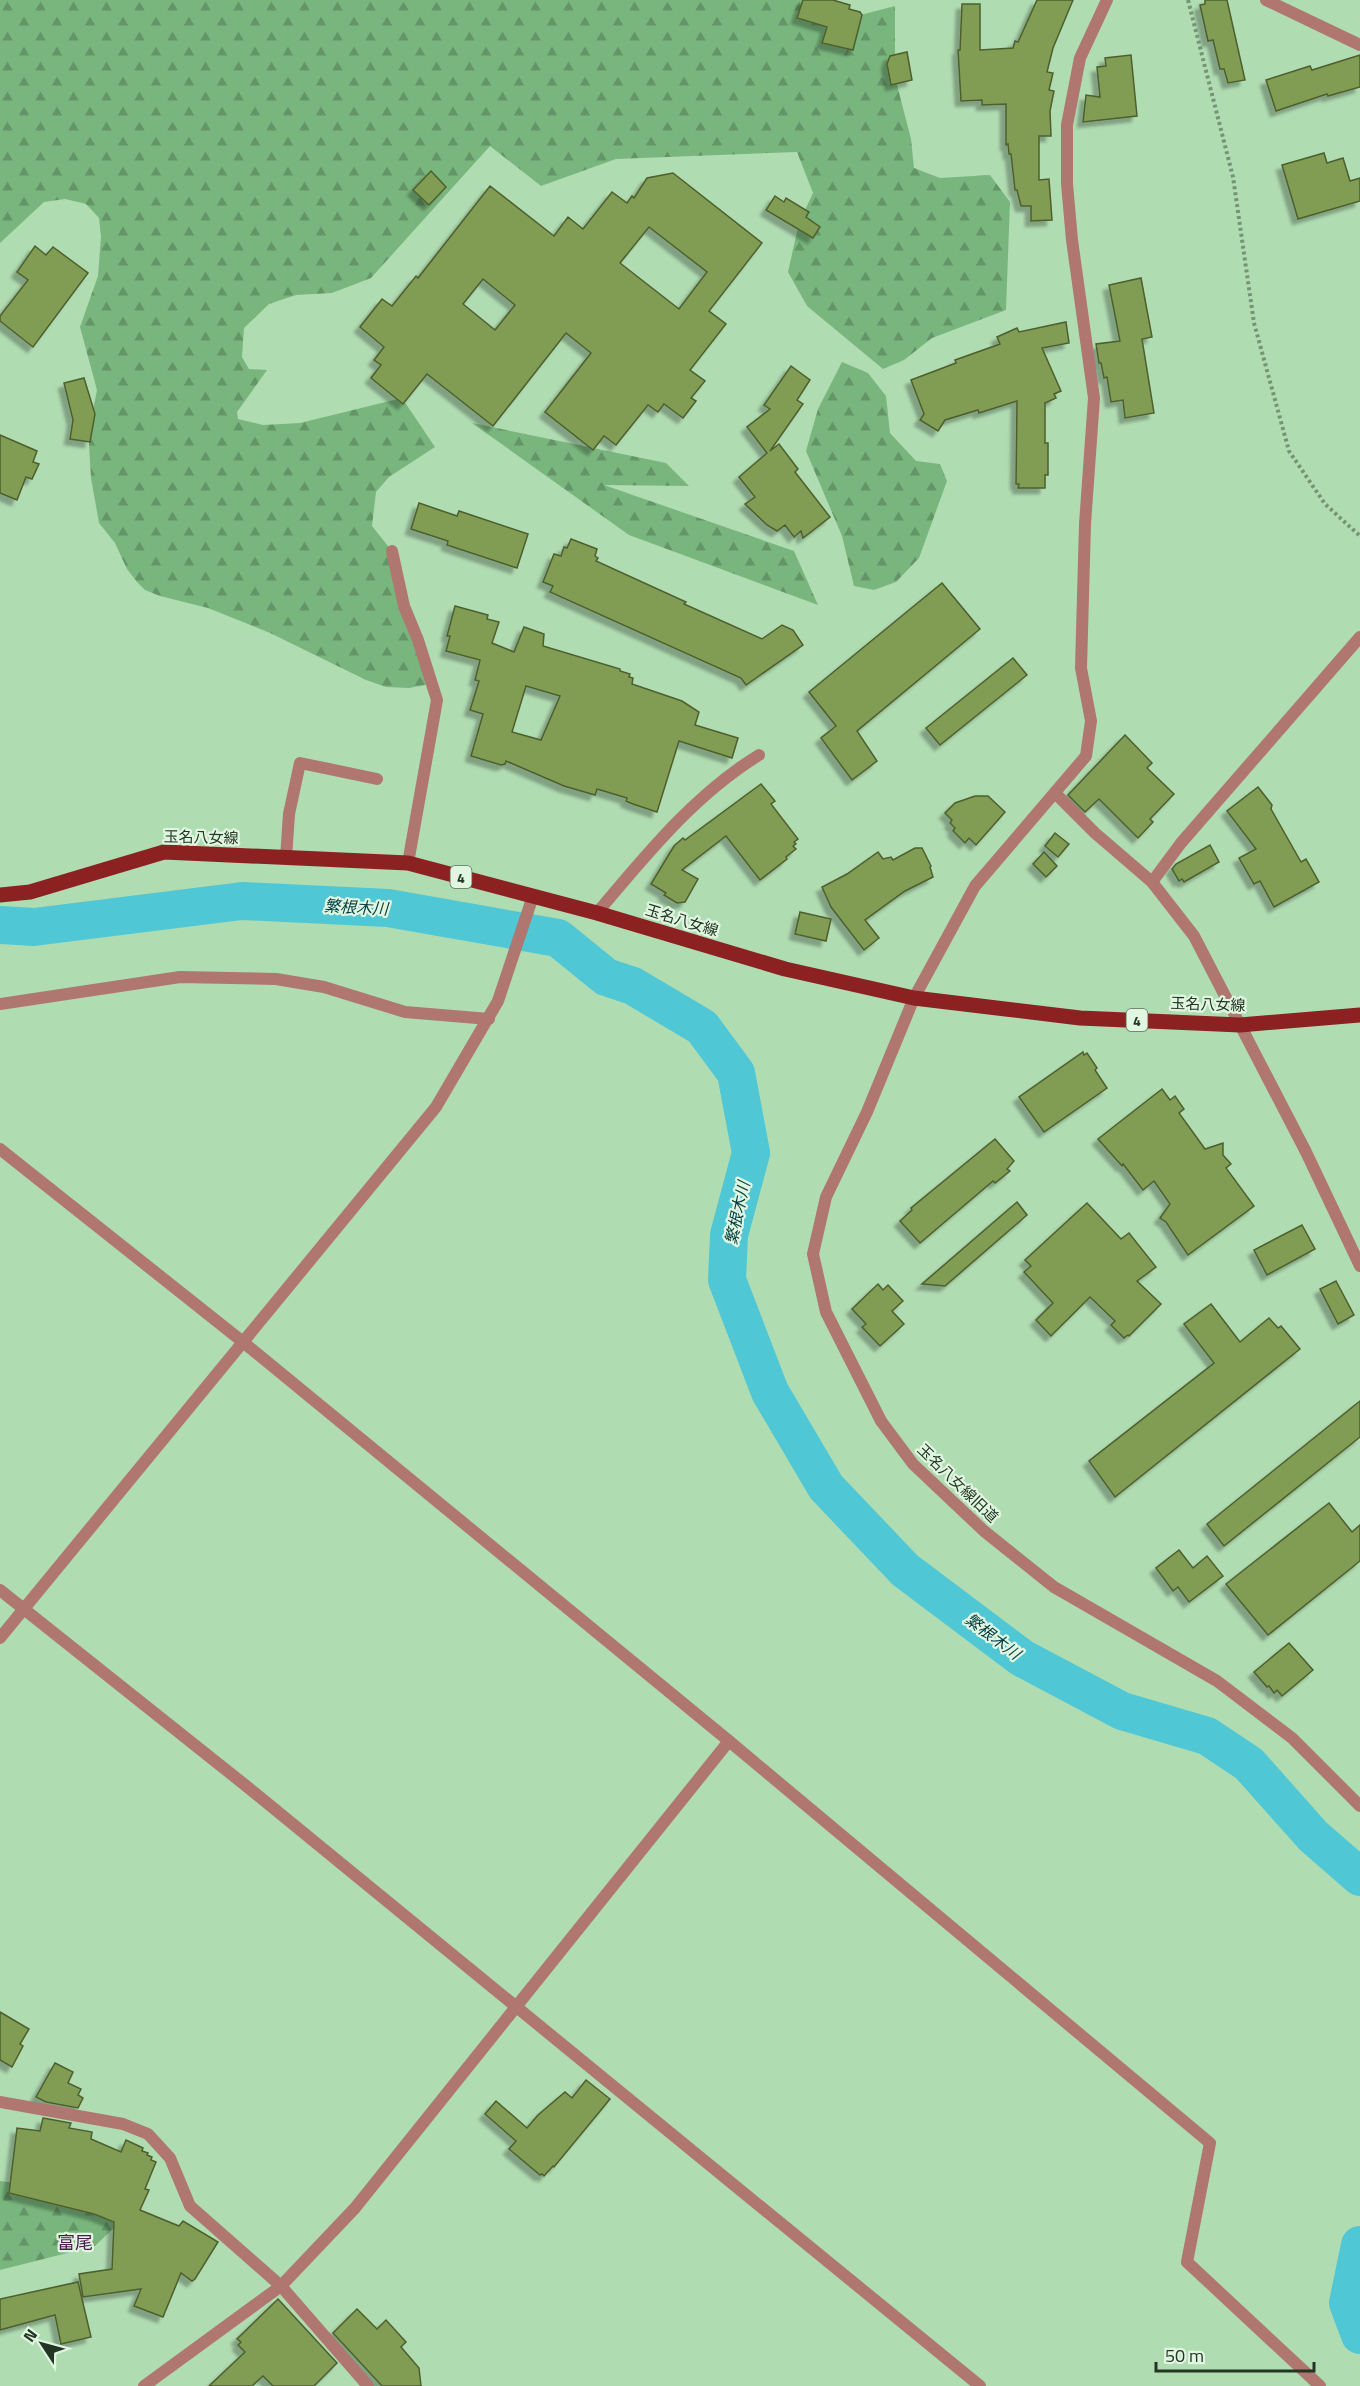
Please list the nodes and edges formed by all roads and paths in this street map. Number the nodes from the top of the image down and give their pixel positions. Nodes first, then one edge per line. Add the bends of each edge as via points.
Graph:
1 (1107, 0) edge
2 (1188, 0) edge
3 (1266, 0) edge
4 (1360, 45) edge
5 (1360, 536) edge
6 (392, 551) dead end
7 (1360, 637) edge
8 (759, 755) dead end
9 (377, 779) dead end
10 (1055, 793) junction
11 (286, 858) junction
12 (408, 863) junction
13 (1152, 882) junction
14 (0, 895) edge
15 (533, 896) junction
16 (597, 913) junction
17 (914, 998) junction
18 (0, 1005) edge
19 (1360, 1015) edge
20 (489, 1019) junction
21 (1240, 1025) junction
22 (0, 1149) edge
23 (1360, 1266) edge
24 (243, 1342) junction
25 (0, 1590) edge
26 (23, 1609) junction
27 (0, 1638) edge
28 (729, 1741) junction
29 (1360, 1806) edge
30 (515, 2007) junction
31 (0, 2102) edge
32 (281, 2286) junction
33 (144, 2386) edge
34 (368, 2386) edge
35 (980, 2386) edge
36 (1320, 2386) edge

1 - 10 street, 玉名八女線旧道 via 1080,58 1067,125 1072,240 1094,398 1085,525 1082,668 1091,721 1086,756
2 - 5 path via 1233,177 1254,323 1289,451 1325,504
3 - 4 street
6 - 12 street via 404,606 437,700
7 - 13 street via 1181,843
8 - 16 street via 696,801
9 - 11 street via 300,763 289,814
10 - 13 street
10 - 17 street, 玉名八女線旧道 via 975,886
11 - 12 main road, 玉名八女線 / 4
11 - 14 main road, 玉名八女線 / 4 via 164,852 30,892
12 - 15 main road, 玉名八女線 / 4
13 - 21 street via 1194,936
15 - 16 main road, 玉名八女線 / 4
15 - 20 street
16 - 17 main road, 玉名八女線 / 4 via 785,969
17 - 21 main road, 玉名八女線 / 4 via 1080,1018
17 - 29 street, 玉名八女線旧道 via 867,1112 826,1197 813,1254 826,1312 881,1421 913,1464 993,1538 1054,1587 1217,1681 1292,1738
18 - 20 street via 180,977 276,979 324,987 405,1012
19 - 21 main road, 玉名八女線 / 4
20 - 24 street via 436,1107
21 - 23 street
22 - 24 street
24 - 26 street
24 - 28 street
25 - 26 street
26 - 27 street
26 - 30 street
28 - 30 street
28 - 36 street via 1210,2143 1187,2262
30 - 32 street via 355,2208
30 - 35 street
31 - 32 street via 123,2124 148,2134 170,2158 190,2206
32 - 33 street
32 - 34 street

